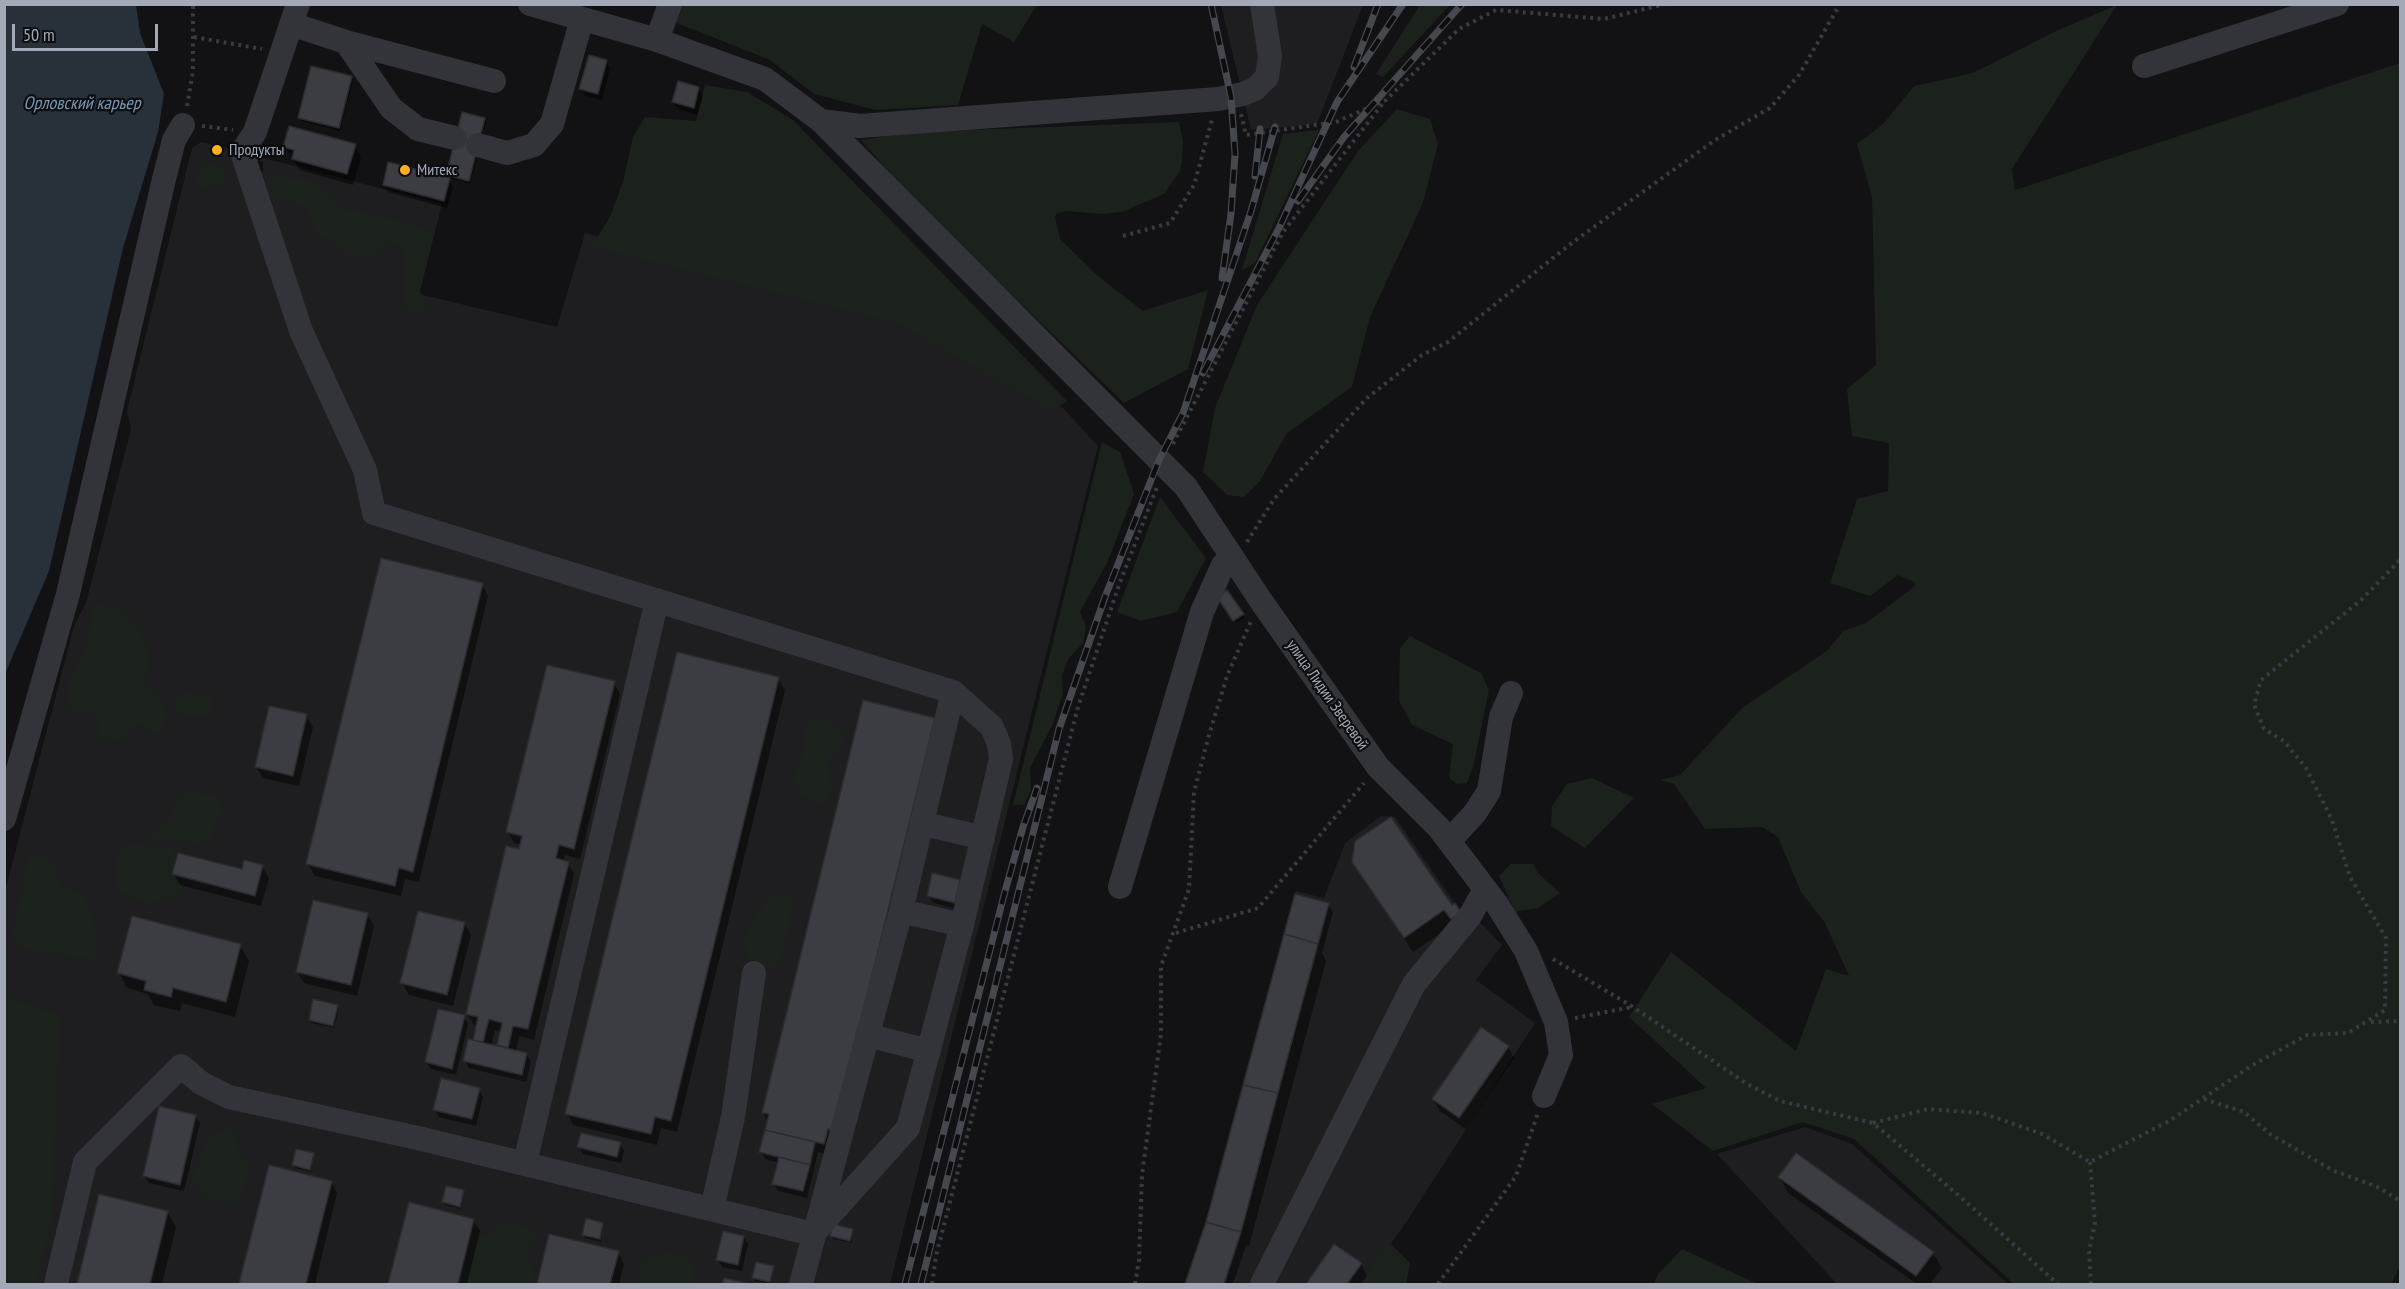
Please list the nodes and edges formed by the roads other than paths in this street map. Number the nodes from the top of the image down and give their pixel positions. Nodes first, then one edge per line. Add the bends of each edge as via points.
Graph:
1 (530, 4) edge
2 (670, 4) edge
3 (1262, 4) edge
4 (2337, 4) edge
5 (295, 14) edge
6 (582, 19) junction
7 (657, 40) junction
8 (346, 42) junction
9 (2144, 66) dead end
10 (494, 81) dead end
11 (821, 121) junction
12 (183, 124) road end
13 (455, 138) dead end
14 (478, 145) dead end
15 (1232, 557) junction
16 (657, 600) junction
17 (953, 692) junction
18 (1510, 693) dead end
19 (4, 819) edge
20 (921, 823) junction
21 (983, 838) junction
22 (1449, 841) junction
23 (1120, 887) dead end
24 (1484, 891) junction
25 (901, 911) junction
26 (962, 925) junction
27 (754, 973) dead end
28 (867, 1035) junction
29 (929, 1051) junction
30 (1544, 1096) road end
31 (525, 1163) junction
32 (712, 1209) junction
33 (813, 1234) junction
34 (56, 1284) edge
35 (801, 1284) edge
36 (1262, 1284) edge

1 - 6 street, улица Лидии Зверевой
2 - 7 street
3 - 11 street via 1270,56 1267,77 1256,89 1227,97 860,126
4 - 9 street
5 - 8 street
5 - 16 street via 255,132 242,152 301,331 365,470 374,513
6 - 7 street, улица Лидии Зверевой
6 - 14 street via 552,124 534,145 507,153
7 - 11 street, улица Лидии Зверевой via 765,79
8 - 10 street
8 - 13 street via 391,108 418,129
11 - 15 street, улица Лидии Зверевой via 1186,487
12 - 19 street via 174,140 164,179 68,594
15 - 22 street, улица Лидии Зверевой via 1378,767
15 - 23 street via 1223,565 1202,612
16 - 17 street
16 - 31 street
17 - 20 street
17 - 21 street via 992,727 999,744 1001,759
18 - 22 street via 1501,717 1489,791
20 - 21 street
20 - 25 street
21 - 26 street
22 - 24 street, улица Лидии Зверевой
24 - 30 street, улица Лидии Зверевой via 1526,951 1556,1022 1561,1055
24 - 36 street via 1470,916 1414,984
25 - 26 street
25 - 28 street
26 - 29 street
27 - 32 street via 733,1117
28 - 29 street
28 - 33 street
29 - 33 street via 908,1128
31 - 32 street
31 - 34 street via 229,1096 201,1083 181,1066 85,1162
32 - 33 street
33 - 35 street

